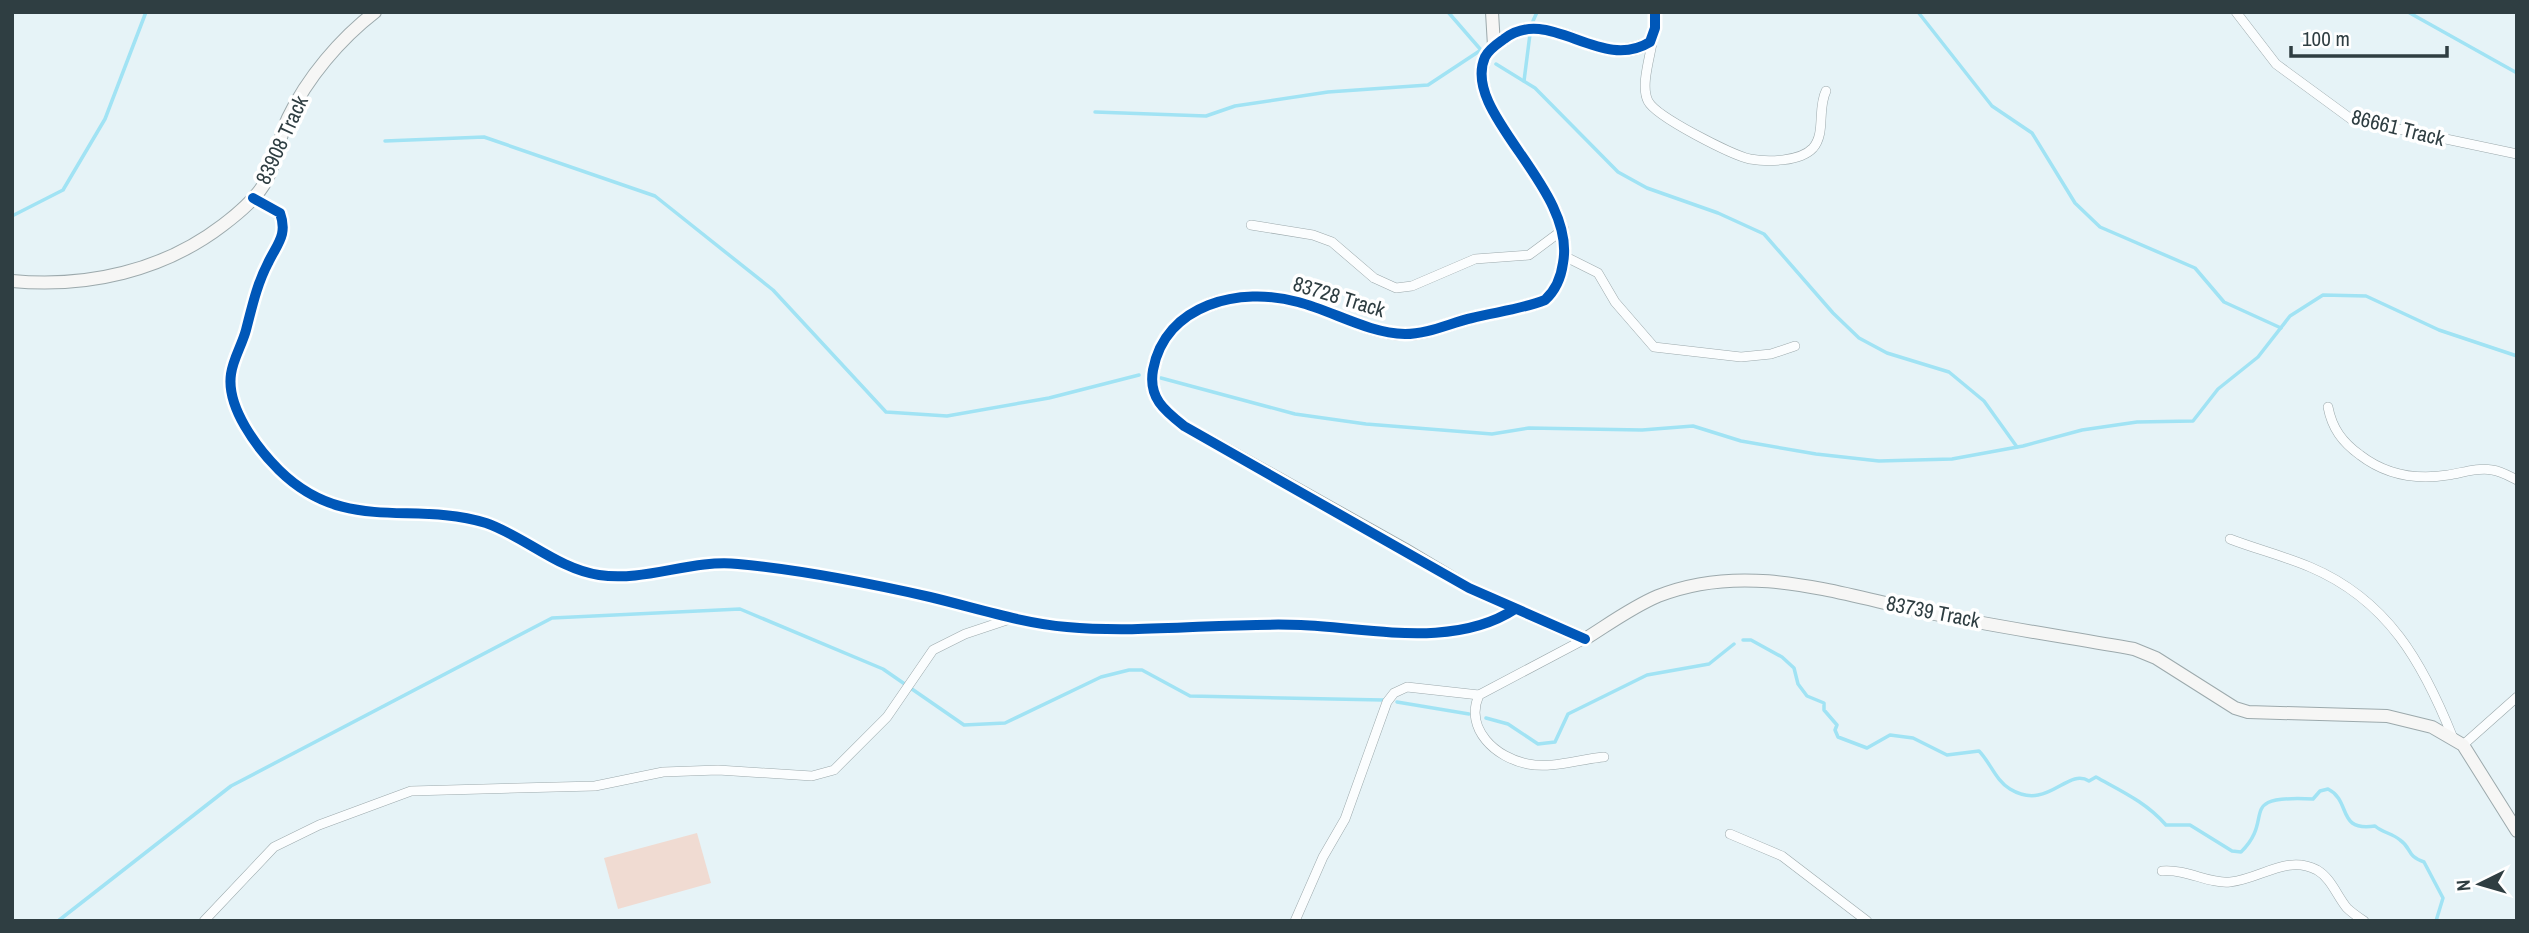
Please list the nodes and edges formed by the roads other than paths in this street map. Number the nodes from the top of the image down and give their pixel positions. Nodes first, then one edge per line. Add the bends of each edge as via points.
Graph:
1 (375, 12) edge
2 (1492, 12) edge
3 (1654, 12) edge
4 (2236, 12) edge
5 (1653, 36) junction
6 (1494, 46) junction
7 (1826, 92) dead end
8 (2517, 154) edge
9 (253, 198) junction
10 (1251, 225) dead end
11 (1564, 229) junction
12 (1564, 256) junction
13 (12, 281) edge
14 (1795, 346) dead end
15 (2328, 407) dead end
16 (2517, 480) edge
17 (2230, 539) dead end
18 (1515, 609) junction
19 (1013, 618) junction
20 (1585, 639) junction
21 (1479, 695) junction
22 (2517, 697) edge
23 (2458, 741) junction
24 (1604, 757) dead end
25 (2517, 831) edge
26 (1730, 834) dead end
27 (2162, 871) dead end
28 (204, 921) edge
29 (1295, 921) edge
30 (1867, 921) edge
31 (2364, 921) edge

1 - 9 street, 83908 Track via 338,44 296,103 267,180
2 - 6 street
3 - 5 street
4 - 8 street, 86661 Track via 2276,64 2351,120
5 - 6 street via 1642,47 1616,51 1533,27 1509,34
5 - 7 street via 1646,85 1651,106 1687,131 1744,157 1787,158 1810,151 1818,140
6 - 11 street, 83728 Track via 1483,66 1486,91 1502,127 1550,198
9 - 13 street, 83908 Track via 209,237 158,262 97,278
9 - 19 street via 280,214 284,234 259,283 231,384 241,418 259,446 280,471 309,492 342,507 374,514 426,513 486,523 593,574 636,576 737,564 926,596
10 - 11 street via 1332,242 1374,278 1396,288 1412,286 1475,259 1529,254
11 - 12 street, 83728 Track
12 - 14 street via 1598,273 1615,302 1654,347 1741,357
12 - 18 street, 83728 Track via 1556,288 1545,300 1419,333 1384,331 1279,298 1218,302 1178,321 1160,346 1152,375 1156,401 1184,426 1436,570
15 - 16 street via 2332,425 2347,444 2391,472 2436,477 2484,469
17 - 23 street via 2309,567 2363,598 2402,638 2428,678
18 - 19 street via 1479,626 1448,632 1266,624 1089,628
18 - 20 street, 83728 Track
19 - 28 street via 933,650 887,717 844,762 822,774 718,769 641,775 595,786 411,791 319,825 274,848
20 - 21 street, 83739 Track
20 - 23 street, 83739 Track via 1632,608 1686,587 1730,581 1782,582 2134,649 2248,712 2387,716 2415,721
21 - 24 street via 1476,726 1504,755 1529,765
21 - 29 street via 1407,687 1394,693 1345,818
22 - 23 street
23 - 25 street
26 - 30 street via 1782,856
27 - 31 street via 2185,871 2231,882 2282,865 2301,864 2322,873 2346,906

